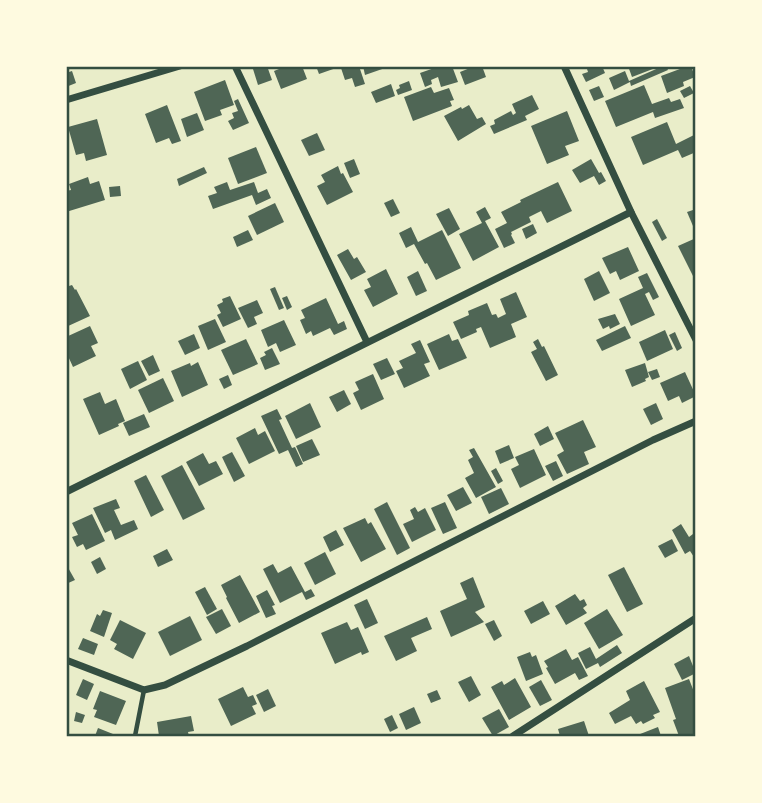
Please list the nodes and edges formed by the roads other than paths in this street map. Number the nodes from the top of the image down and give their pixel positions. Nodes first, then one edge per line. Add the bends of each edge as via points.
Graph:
1 (180, 66) edge
2 (235, 66) edge
3 (564, 66) edge
4 (66, 100) edge
5 (631, 212) junction
6 (695, 340) edge
7 (368, 342) junction
8 (695, 421) edge
9 (66, 492) edge
10 (695, 618) edge
11 (66, 660) edge
12 (144, 690) junction
13 (135, 737) edge
14 (513, 737) edge

1 - 4 street
2 - 7 street
3 - 5 street
5 - 6 street
5 - 7 street
7 - 9 street
8 - 12 street via 247,646 165,685
10 - 14 street
11 - 12 street
12 - 13 lane

